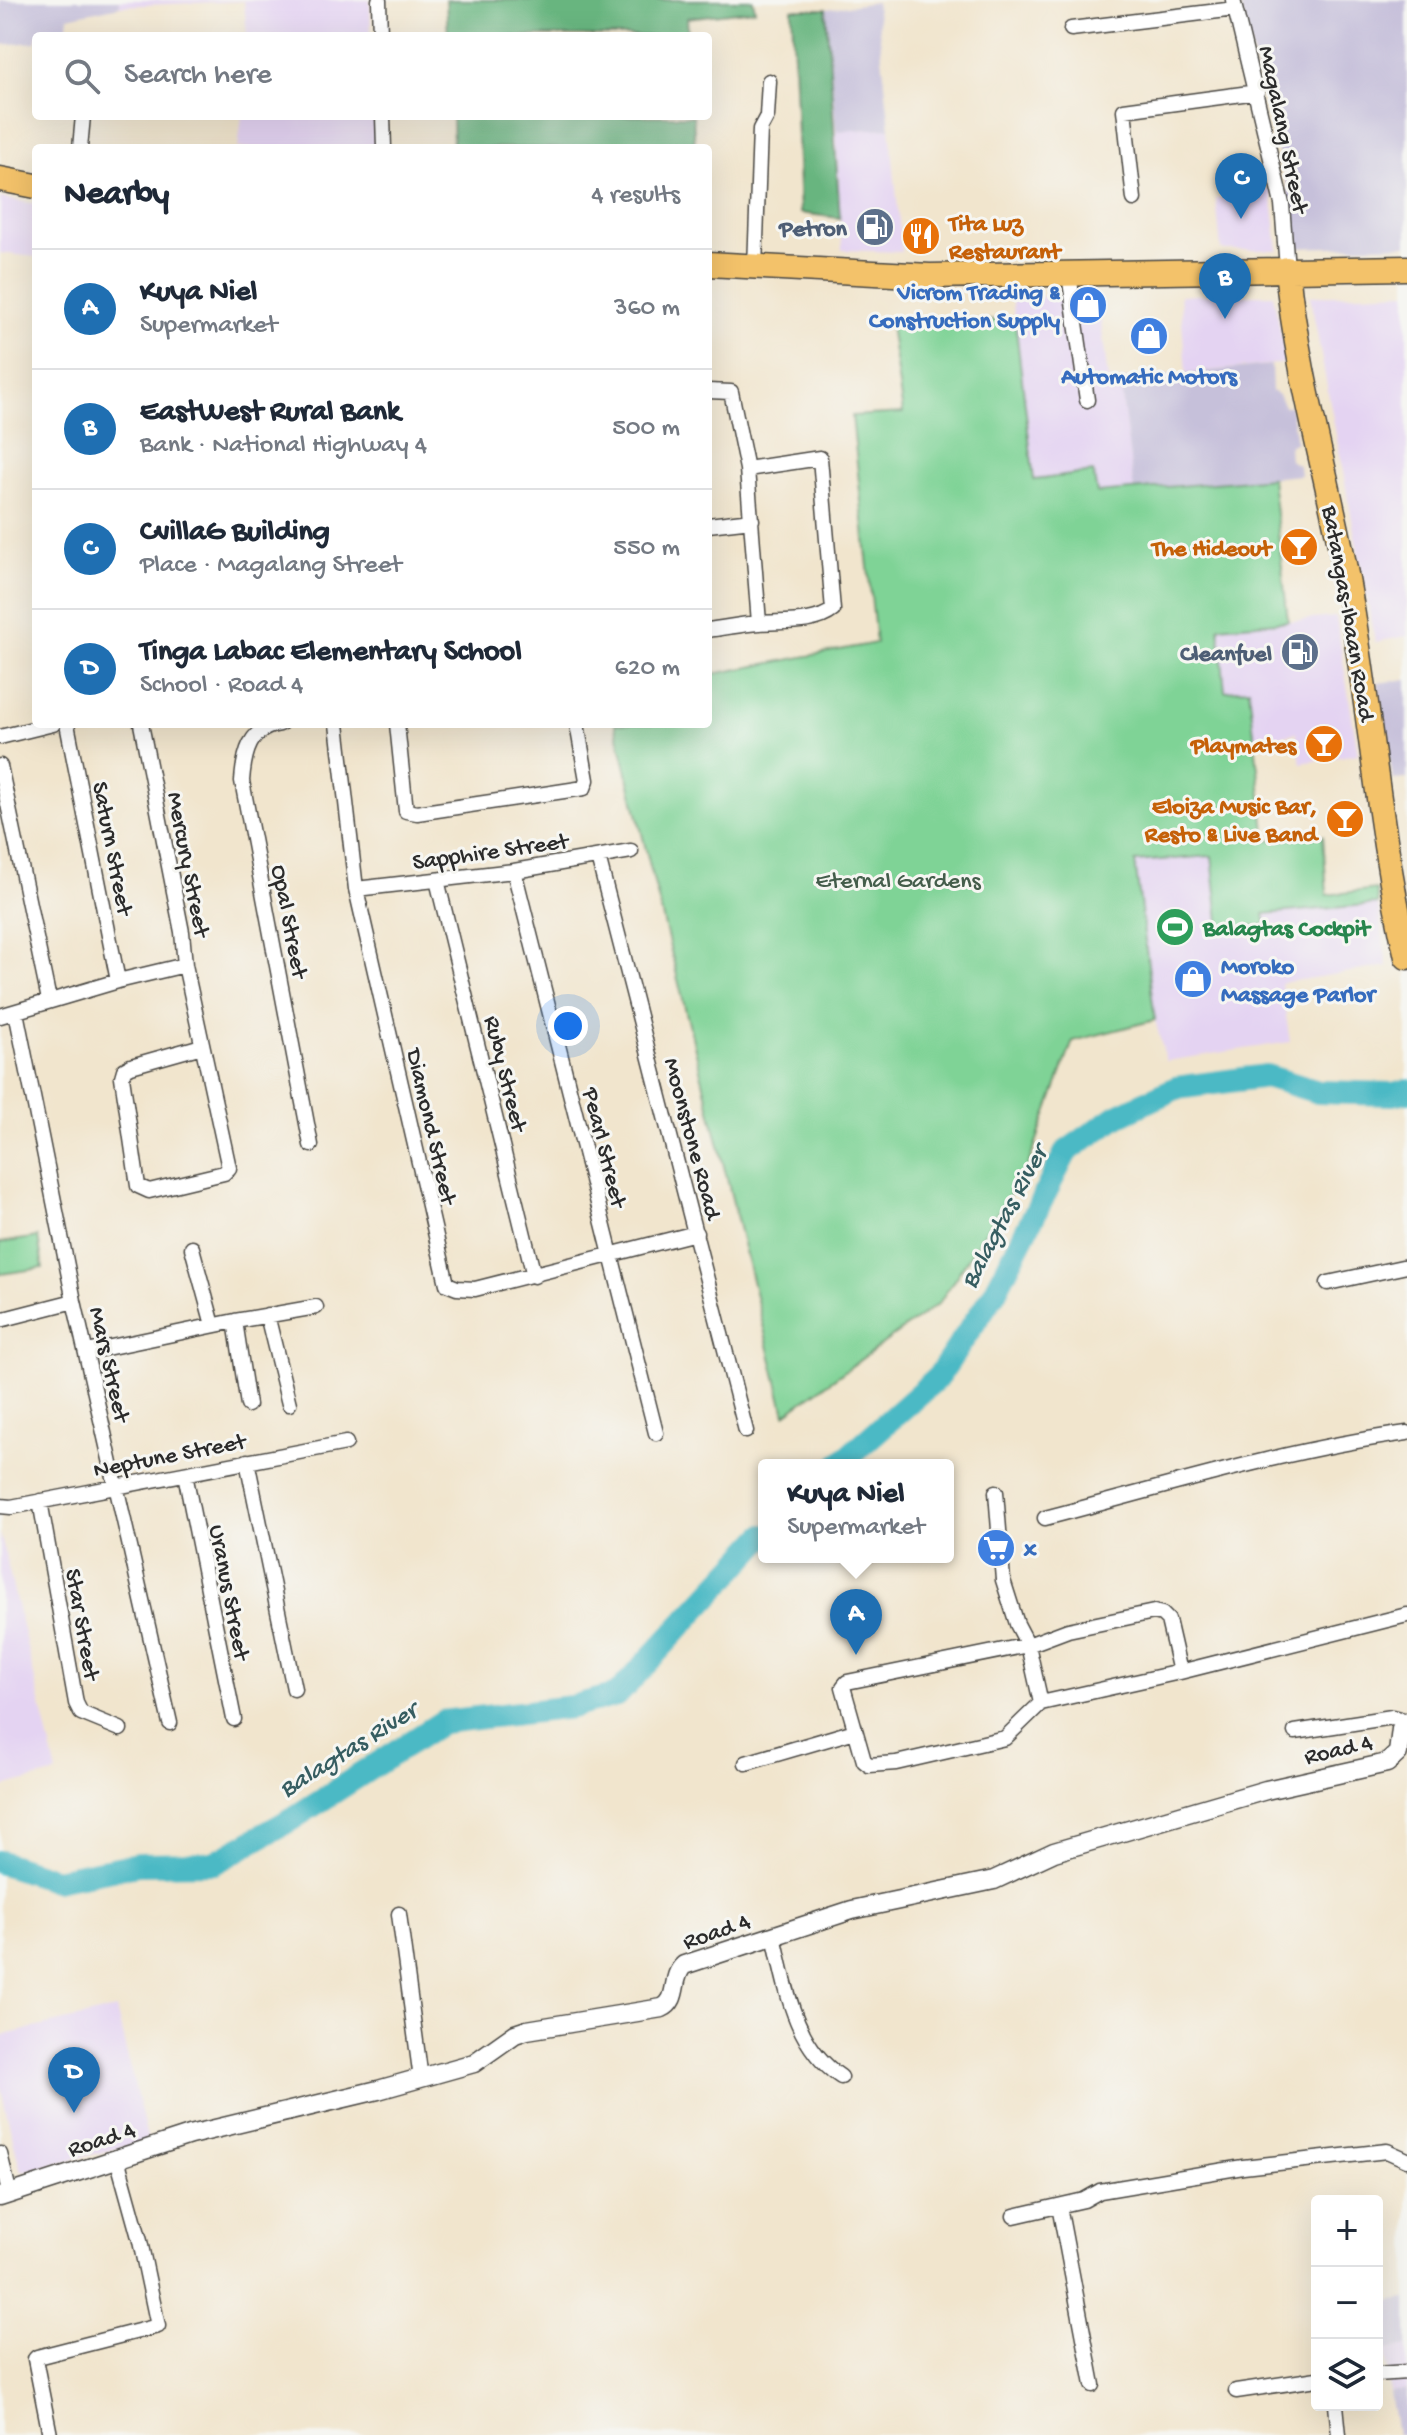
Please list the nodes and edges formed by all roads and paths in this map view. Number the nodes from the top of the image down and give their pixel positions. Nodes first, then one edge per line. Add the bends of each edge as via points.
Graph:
1 (379, 0) edge
2 (1234, 5) edge
3 (1071, 29) dead end
4 (380, 32) edge
5 (769, 81) dead end
6 (1257, 92) junction
7 (83, 120) edge
8 (383, 120) edge
9 (80, 144) edge
10 (384, 144) edge
11 (0, 179) edge
12 (32, 185) edge
13 (1134, 199) dead end
14 (712, 264) edge
15 (755, 268) junction
16 (1407, 268) edge
17 (1287, 269) junction
18 (1069, 274) junction
19 (712, 391) edge
20 (1087, 400) dead end
21 (747, 469) junction
22 (752, 520) junction
23 (712, 525) edge
24 (759, 623) junction
25 (712, 629) edge
26 (37, 728) edge
27 (68, 728) edge
28 (142, 728) edge
29 (266, 728) edge
30 (337, 728) edge
31 (397, 728) edge
32 (578, 728) edge
33 (0, 737) edge
34 (0, 766) edge
35 (631, 851) dead end
36 (598, 857) junction
37 (514, 871) junction
38 (437, 880) junction
39 (356, 889) junction
40 (1403, 919) edge
41 (1407, 957) edge
42 (185, 965) junction
43 (118, 981) junction
44 (49, 1000) junction
45 (16, 1012) junction
46 (0, 1016) edge
47 (202, 1046) junction
48 (311, 1145) dead end
49 (696, 1233) junction
50 (192, 1248) dead end
51 (611, 1255) junction
52 (1407, 1266) edge
53 (534, 1276) junction
54 (1328, 1283) dead end
55 (74, 1301) junction
56 (316, 1307) dead end
57 (267, 1315) junction
58 (0, 1320) edge
59 (235, 1321) junction
60 (213, 1325) junction
61 (87, 1352) junction
62 (289, 1404) dead end
63 (248, 1405) dead end
64 (746, 1431) dead end
65 (656, 1433) dead end
66 (1407, 1433) edge
67 (346, 1443) dead end
68 (247, 1461) junction
69 (185, 1474) junction
70 (116, 1488) junction
71 (996, 1492) dead end
72 (40, 1501) junction
73 (0, 1506) edge
74 (1045, 1518) dead end
75 (1407, 1615) edge
76 (1028, 1645) junction
77 (1180, 1672) junction
78 (294, 1689) dead end
79 (1041, 1703) junction
80 (234, 1719) dead end
81 (1407, 1722) edge
82 (170, 1723) dead end
83 (120, 1729) dead end
84 (855, 1731) junction
85 (1295, 1732) dead end
86 (746, 1763) dead end
87 (399, 1914) dead end
88 (774, 1936) junction
89 (841, 2077) dead end
90 (421, 2079) junction
91 (0, 2154) edge
92 (117, 2158) junction
93 (1407, 2160) edge
94 (5, 2196) edge
95 (1059, 2206) junction
96 (1014, 2216) dead end
97 (1407, 2372) edge
98 (1383, 2374) edge
99 (1311, 2380) edge
100 (1093, 2385) dead end
101 (1236, 2391) dead end
102 (1337, 2411) edge
103 (50, 2435) edge
104 (1339, 2435) edge

1 - 4 street
2 - 3 street
2 - 6 street, Magalang Street
5 - 15 street via 767,116 760,129
6 - 13 street via 1124,110
6 - 17 street, Magalang Street via 1282,204
7 - 9 street
8 - 10 street
11 - 12 main road
14 - 15 main road
15 - 18 main road via 930,276
16 - 17 main road
17 - 18 main road
17 - 40 main road, Batangas-Ibaan Road via 1291,320 1348,584
18 - 20 street
19 - 21 street via 731,392
21 - 22 street
21 - 24 street via 820,458 833,610 799,621
22 - 23 street
22 - 24 street
24 - 25 street
26 - 33 street
27 - 43 street, Saturn Street
28 - 42 street, Mercury Street
29 - 48 street, Opal Street via 255,735 244,756 242,781
30 - 39 street, Diamond Street
31 - 32 street via 406,811 417,813 584,788
34 - 44 street
35 - 36 street, Sapphire Street
36 - 37 street, Sapphire Street
36 - 49 street, Moonstone Road
37 - 38 street, Sapphire Street
37 - 51 street, Pearl Street
38 - 39 street, Sapphire Street
38 - 53 street, Ruby Street
39 - 53 street, Diamond Street via 447,1284 475,1289
40 - 41 main road, Batangas-Ibaan Road
42 - 43 street, Mercury Street
42 - 47 street
43 - 44 street, Mercury Street
44 - 45 street, Mercury Street
45 - 46 street, Mercury Street
45 - 55 street, Mars Street
47 - 47 street via 124,1070 138,1186 143,1190 229,1168
49 - 51 street, Diamond Street
49 - 64 street, Moonstone Road
50 - 60 street
51 - 53 street, Diamond Street
51 - 65 street, Pearl Street
52 - 54 street
55 - 58 street
55 - 61 street, Mars Street
56 - 57 street
57 - 59 street
57 - 62 street
59 - 60 street
59 - 63 street
60 - 61 street
61 - 70 street, Mars Street
66 - 74 street via 1230,1468
67 - 68 street, Neptune Street
68 - 69 street, Neptune Street
68 - 78 street
69 - 70 street, Neptune Street
69 - 80 street, Uranus Street
70 - 72 street, Neptune Street
70 - 82 street, Mars Street
71 - 76 street via 1003,1580
72 - 73 street, Neptune Street
72 - 83 street, Star Street via 76,1703 81,1713
75 - 77 street
76 - 77 street via 1068,1630 1154,1612 1168,1620
76 - 79 street
76 - 84 street via 847,1682 843,1687
77 - 79 street
79 - 84 street via 1005,1738 896,1763 869,1765
81 - 85 street via 1392,1717
81 - 88 street, Road 4 via 1398,1753 1387,1763 1266,1790 1054,1852 994,1880 885,1901
84 - 86 street
87 - 90 street
88 - 89 street via 789,2001 805,2038 820,2062
88 - 90 street, Road 4 via 684,1965 676,1973 672,2000 662,2008 527,2030 474,2063
90 - 92 street, Road 4
91 - 94 street
92 - 94 street, Road 4
92 - 103 street via 158,2326 37,2357
93 - 95 street via 1387,2151 1243,2167 1100,2191
95 - 96 street
95 - 100 street
97 - 98 street
99 - 101 street
102 - 104 street

